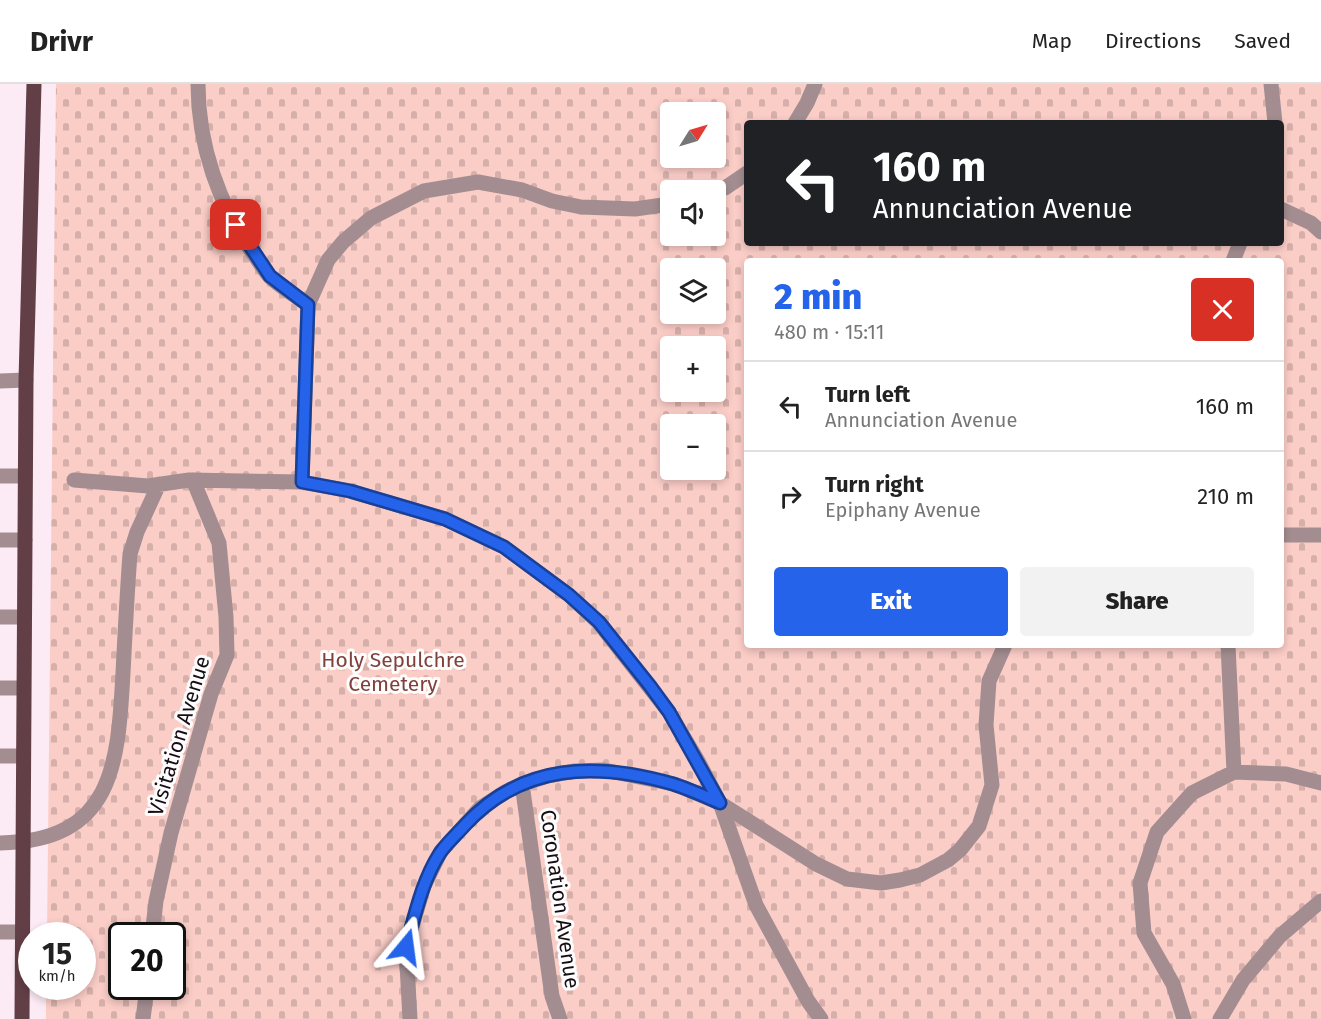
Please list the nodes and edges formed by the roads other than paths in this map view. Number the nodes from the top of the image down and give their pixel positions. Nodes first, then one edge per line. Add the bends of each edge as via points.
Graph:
1 (34, 84) edge
2 (198, 84) edge
3 (815, 84) edge
4 (1271, 84) edge
5 (797, 120) edge
6 (1275, 120) edge
7 (744, 175) edge
8 (726, 187) edge
9 (660, 205) edge
10 (1284, 210) edge
11 (1321, 232) edge
12 (308, 305) junction
13 (26, 380) junction
14 (0, 381) edge
15 (0, 476) edge
16 (25, 476) junction
17 (74, 480) dead end
18 (193, 480) junction
19 (302, 482) junction
20 (159, 484) junction
21 (1284, 536) edge
22 (1321, 536) edge
23 (0, 540) edge
24 (25, 540) junction
25 (0, 617) edge
26 (24, 617) junction
27 (1004, 648) edge
28 (1228, 648) edge
29 (0, 688) edge
30 (23, 688) junction
31 (0, 756) edge
32 (23, 756) junction
33 (1234, 772) junction
34 (1321, 783) edge
35 (522, 784) junction
36 (720, 803) junction
37 (0, 843) edge
38 (23, 843) junction
39 (1321, 901) edge
40 (22, 922) edge
41 (154, 922) edge
42 (0, 932) edge
43 (18, 932) edge
44 (22, 1000) edge
45 (145, 1000) edge
46 (22, 1019) edge
47 (143, 1019) edge
48 (410, 1019) edge
49 (560, 1019) edge
50 (821, 1019) edge
51 (1184, 1019) edge
52 (1220, 1019) edge

1 - 13 main road
2 - 12 street via 205,148 236,225 270,276
3 - 5 street
4 - 6 street
7 - 8 street
9 - 12 street via 635,209 581,207 522,190 478,183 424,190 377,214 343,242 328,260
10 - 11 street
12 - 19 street
13 - 14 street
13 - 16 main road
15 - 16 street
16 - 24 main road
17 - 20 street
18 - 19 street
18 - 20 street
18 - 41 street, Visitation Avenue via 219,543 227,655 211,694 171,833
19 - 36 street via 350,491 445,519 504,547 569,595 599,622 669,712
20 - 38 street via 130,554 121,720 112,771 97,802 76,824 52,836
21 - 22 street
23 - 24 street
24 - 26 main road
25 - 26 street
26 - 30 main road
27 - 36 street via 989,681 986,725 992,785 979,826 948,860 920,875 900,880 881,883 847,879 816,864
28 - 33 street
29 - 30 street
30 - 32 main road
31 - 32 street
32 - 38 main road
33 - 34 street via 1286,774
33 - 51 street via 1192,793 1157,832 1140,883 1144,933 1173,984
35 - 36 street via 557,774 604,770 674,784
35 - 48 street via 480,808 441,851 423,886 406,947
35 - 49 street, Coronation Avenue via 552,996
36 - 50 street via 756,905
37 - 38 street
38 - 40 main road
39 - 52 street via 1280,936 1243,980
42 - 43 street
44 - 46 main road
45 - 47 street

